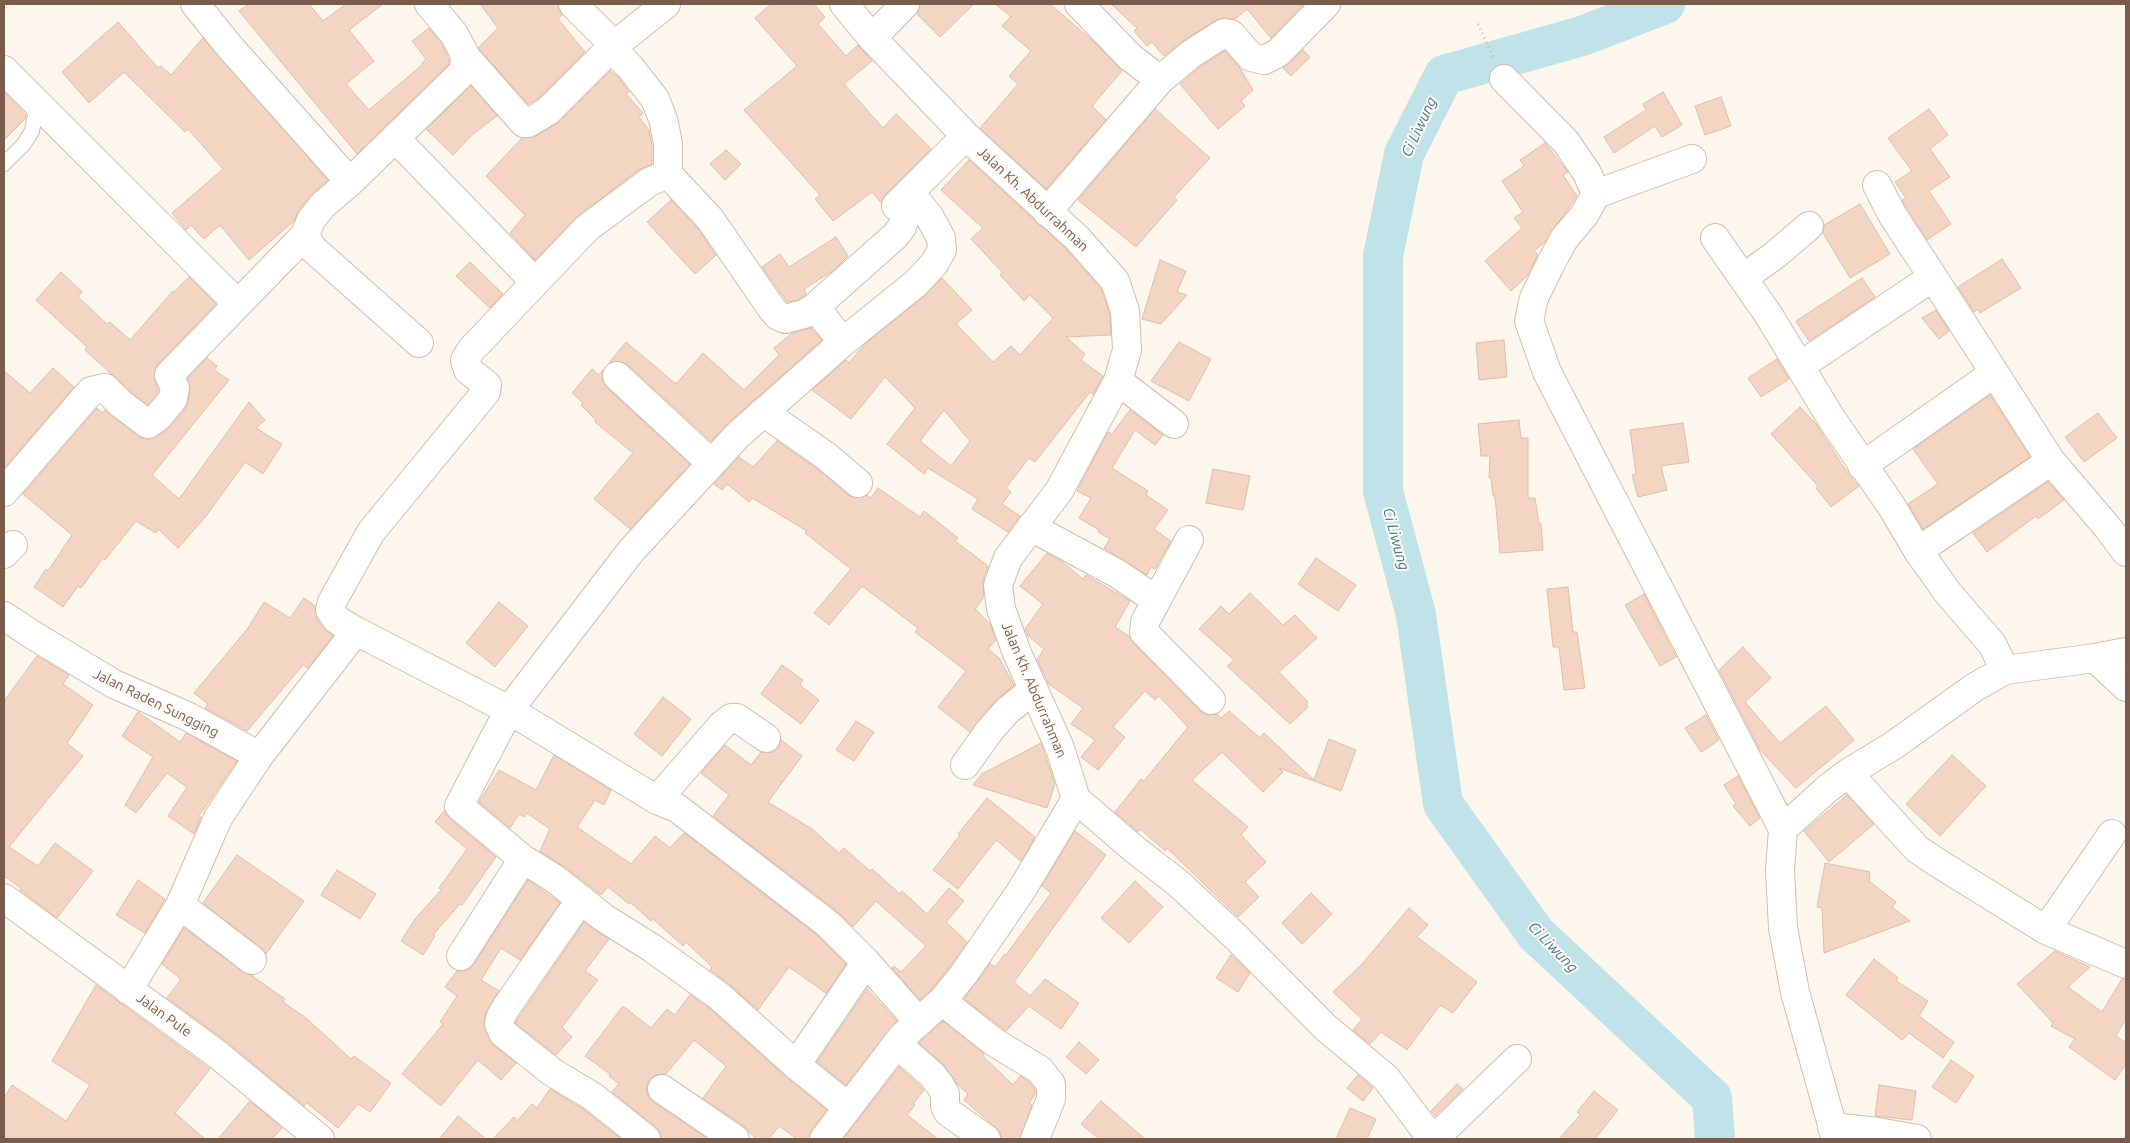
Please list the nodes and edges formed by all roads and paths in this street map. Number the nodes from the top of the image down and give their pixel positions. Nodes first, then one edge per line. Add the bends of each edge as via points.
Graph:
1 (195, 4) edge
2 (429, 4) edge
3 (573, 4) edge
4 (666, 4) edge
5 (844, 4) edge
6 (905, 4) edge
7 (1079, 4) edge
8 (1326, 4) edge
9 (1478, 24) dead end
10 (872, 38) junction
11 (613, 46) junction
12 (465, 56) junction
13 (4, 70) edge
14 (1504, 79) joint
15 (1160, 80) junction
16 (32, 98) junction
17 (966, 136) junction
18 (395, 138) junction
19 (1692, 159) dead end
20 (4, 164) edge
21 (668, 174) junction
22 (350, 182) junction
23 (1877, 185) dead end
24 (1596, 194) junction
25 (900, 202) junction
26 (1047, 212) junction
27 (1809, 226) dead end
28 (305, 236) junction
29 (1715, 238) dead end
30 (1743, 278) junction
31 (1934, 278) junction
32 (534, 281) junction
33 (238, 304) junction
34 (815, 307) junction
35 (843, 342) junction
36 (419, 343) dead end
37 (1800, 366) junction
38 (1993, 374) junction
39 (616, 376) dead end
40 (1118, 381) junction
41 (763, 412) junction
42 (1174, 424) dead end
43 (2051, 462) junction
44 (711, 463) junction
45 (1862, 466) junction
46 (858, 483) dead end
47 (4, 492) edge
48 (1032, 527) junction
49 (1189, 540) dead end
50 (1918, 550) junction
51 (2126, 552) edge
52 (1156, 600) junction
53 (4, 616) edge
54 (356, 631) junction
55 (2126, 652) edge
56 (2095, 658) junction
57 (2005, 670) junction
58 (2126, 687) edge
59 (1034, 689) junction
60 (1211, 700) dead end
61 (509, 710) junction
62 (766, 738) dead end
63 (259, 756) junction
64 (965, 765) dead end
65 (1848, 774) junction
66 (1076, 799) junction
67 (658, 800) junction
68 (1783, 829) junction
69 (2112, 834) dead end
70 (523, 859) junction
71 (581, 899) junction
72 (180, 905) junction
73 (8, 911) edge
74 (2046, 930) junction
75 (461, 956) dead end
76 (252, 960) dead end
77 (866, 962) junction
78 (2126, 964) edge
79 (128, 990) junction
80 (942, 1001) junction
81 (918, 1021) junction
82 (897, 1044) junction
83 (1517, 1059) dead end
84 (796, 1065) junction
85 (662, 1089) dead end
86 (848, 1107) junction
87 (1834, 1133) edge
88 (320, 1139) edge
89 (646, 1139) edge
90 (735, 1139) edge
91 (824, 1139) edge
92 (986, 1139) edge
93 (1035, 1139) edge
94 (1433, 1139) edge
95 (1917, 1139) edge

1 - 22 street
2 - 12 street via 454,34
3 - 11 street
4 - 11 street
5 - 10 street, Jalan Kh. Abdurrahman
6 - 10 street
7 - 15 street via 1130,57
8 - 15 street via 1278,53 1264,60 1251,57 1231,34 1224,33 1191,54
9 - 14 path
10 - 17 street, Jalan Kh. Abdurrahman
11 - 12 street via 548,111 528,124
11 - 21 street via 656,99 668,143
12 - 18 street via 464,71
13 - 16 street
14 - 24 street via 1566,142 1587,173
15 - 26 street
16 - 20 lane via 35,115 32,131
16 - 33 street
17 - 25 street
17 - 26 street, Jalan Kh. Abdurrahman
18 - 22 street
18 - 32 street
19 - 24 street
21 - 32 street via 649,182 594,222
21 - 34 street via 710,219 778,316 794,318
22 - 28 street via 323,205 311,220
23 - 31 street via 1893,216
24 - 68 street via 1550,265 1534,298 1529,321 1547,372
25 - 34 street via 905,208 905,216 895,236
25 - 35 street via 929,216 941,238 942,250 915,284
26 - 40 street, Jalan Kh. Abdurrahman via 1077,238 1115,281 1125,311 1127,350
27 - 30 street
28 - 33 street
28 - 36 street via 312,248
29 - 30 street
30 - 37 street
31 - 37 street
31 - 38 street
32 - 54 street via 465,360 468,370 487,385 486,392 371,532 332,602 330,610 338,620
33 - 47 street via 169,375 175,388 173,399 158,417 148,424 105,388 91,391
34 - 35 street
35 - 41 street
37 - 45 street
38 - 43 street
38 - 45 street
39 - 44 street
40 - 42 street
40 - 48 street, Jalan Kh. Abdurrahman via 1059,491
41 - 44 street
41 - 46 street
43 - 50 street
43 - 51 street
44 - 61 street via 631,551
45 - 50 street
48 - 52 street via 1118,574
48 - 59 street, Jalan Kh. Abdurrahman via 1008,558 998,585 1001,609
49 - 52 street
50 - 57 street via 1948,593 1992,644
52 - 60 street via 1145,622 1144,632
53 - 63 street, Jalan Raden Sungging via 114,684 189,717
54 - 61 street
54 - 63 street
55 - 56 street
56 - 57 street
56 - 58 street
57 - 65 street
59 - 64 street via 1007,711
59 - 66 street, Jalan Kh. Abdurrahman via 1060,748
61 - 67 street
61 - 70 street via 460,806
62 - 67 street via 737,718 731,718
63 - 72 street via 218,818
65 - 68 street via 1826,789
65 - 74 street via 1917,849
66 - 80 street via 1021,891
66 - 94 street via 1179,884 1325,1027 1386,1078
67 - 77 street via 677,808 792,894
68 - 87 street via 1780,870 1783,928 1795,992
69 - 74 street
70 - 71 street
70 - 75 street
71 - 84 street via 719,996
71 - 89 street via 507,1006 499,1024 502,1033 552,1072 592,1096
72 - 76 street
72 - 79 street
73 - 79 street, Jalan Pule
74 - 78 street
77 - 81 street
77 - 84 street
79 - 88 street, Jalan Pule via 217,1054
80 - 81 street
80 - 93 street via 994,1042 1040,1070 1051,1084 1051,1099
81 - 82 street
82 - 86 street
82 - 92 street via 940,1085 948,1112
83 - 94 street
84 - 86 street
85 - 90 street
86 - 91 street
87 - 95 street via 1878,1132

